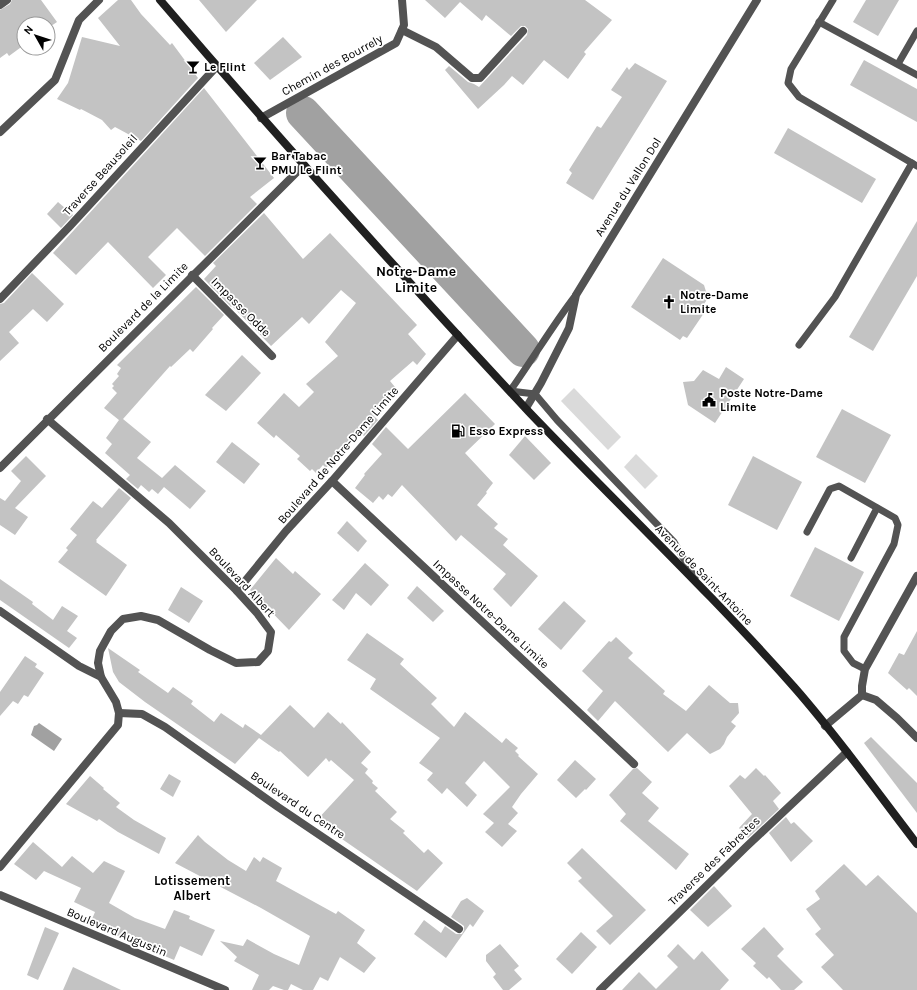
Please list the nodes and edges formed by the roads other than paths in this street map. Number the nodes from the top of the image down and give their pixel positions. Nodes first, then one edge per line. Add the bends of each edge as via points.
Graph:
1 (7, 0) edge
2 (99, 0) edge
3 (160, 0) edge
4 (402, 0) edge
5 (757, 0) edge
6 (833, 0) edge
7 (0, 6) edge
8 (819, 22) junction
9 (402, 30) junction
10 (917, 30) edge
11 (523, 31) dead end
12 (898, 64) junction
13 (217, 66) junction
14 (917, 75) edge
15 (261, 118) junction
16 (0, 132) edge
17 (914, 164) edge
18 (304, 165) junction
19 (192, 275) junction
20 (576, 295) junction
21 (0, 299) edge
22 (458, 335) junction
23 (799, 345) dead end
24 (272, 356) dead end
25 (510, 391) junction
26 (535, 394) junction
27 (526, 408) junction
28 (47, 419) junction
29 (0, 468) edge
30 (332, 481) junction
31 (877, 508) junction
32 (807, 532) dead end
33 (851, 558) dead end
34 (917, 576) edge
35 (700, 588) junction
36 (237, 591) junction
37 (0, 611) edge
38 (865, 669) junction
39 (101, 677) junction
40 (862, 695) junction
41 (119, 713) junction
42 (825, 726) junction
43 (917, 738) edge
44 (846, 752) junction
45 (634, 764) dead end
46 (917, 844) edge
47 (0, 867) edge
48 (0, 895) edge
49 (459, 929) dead end
50 (225, 990) edge
51 (600, 990) edge

1 - 7 street
2 - 16 street via 78,20 55,80
3 - 13 main road, Avenue de Saint-Antoine
4 - 9 street
5 - 20 street, Avenue du Vallon Dol
6 - 8 lane
8 - 12 lane
8 - 17 lane via 791,69 788,83 799,97
9 - 11 street via 436,47 472,78 480,78
9 - 15 street, Chemin des Bourrely via 396,43
10 - 12 lane
12 - 14 lane
13 - 15 main road, Avenue de Saint-Antoine
13 - 21 street, Traverse Beausoleil
15 - 18 main road, Avenue de Saint-Antoine
17 - 23 lane via 835,296
18 - 19 street, Boulevard de la Limite
18 - 22 main road, Avenue de Saint-Antoine
19 - 24 street, Impasse Odde
19 - 28 street, Boulevard de la Limite
20 - 25 lane
20 - 26 street, Avenue du Vallon Dol via 569,328
22 - 25 main road, Avenue de Saint-Antoine
22 - 30 street, Boulevard de Notre-Dame Limite
25 - 26 lane
25 - 27 main road, Avenue de Saint-Antoine
26 - 27 street, Avenue du Vallon Dol
26 - 35 lane via 674,542
27 - 35 main road, Avenue de Saint-Antoine
28 - 29 street, Boulevard de la Limite
28 - 36 street, Boulevard Albert via 169,523
30 - 36 street, Boulevard de Notre-Dame Limite via 286,531
30 - 45 street, Impasse Notre-Dame Limite
31 - 32 lane via 838,486 830,489
31 - 33 lane
31 - 38 lane via 895,518 898,525 894,544 844,637 844,651 853,663
34 - 38 street
35 - 42 main road, Avenue de Saint-Antoine via 776,667
36 - 39 street, Boulevard Albert via 271,632 268,651 258,662 236,663 158,620 141,616 123,619 111,631 100,651 98,663
37 - 39 street via 79,666
38 - 40 street
39 - 41 street, Boulevard Albert via 116,702
40 - 42 street
40 - 43 street via 876,700
41 - 47 street via 118,726
41 - 49 street, Boulevard du Centre via 142,714 165,727
42 - 44 main road, Avenue de Saint-Antoine
44 - 46 main road, Avenue de Saint-Antoine
44 - 51 street, Traverse des Fabrettes
48 - 50 street, Boulevard Augustin

